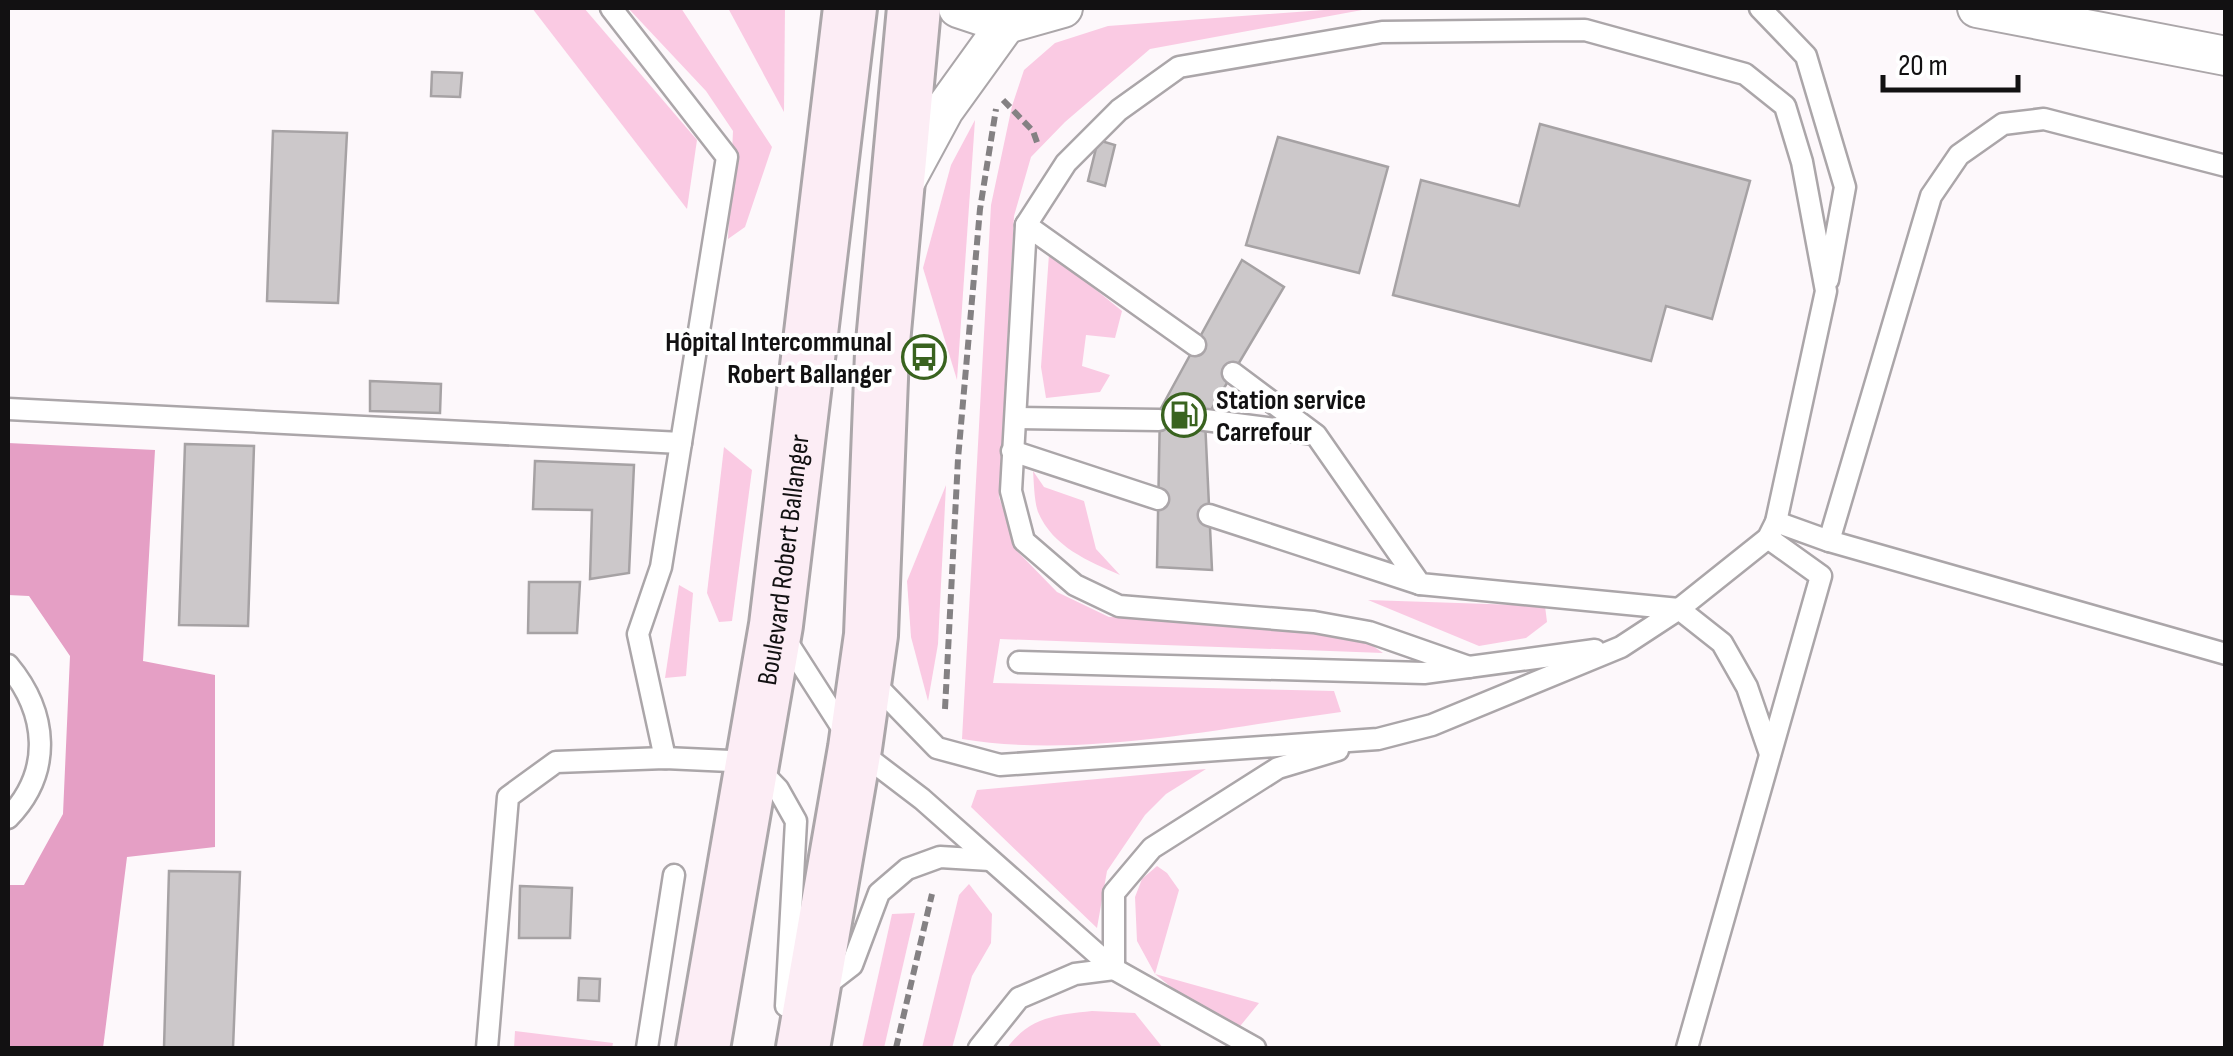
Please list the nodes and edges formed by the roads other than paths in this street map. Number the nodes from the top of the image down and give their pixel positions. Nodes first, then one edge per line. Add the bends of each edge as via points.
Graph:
1 (612, 8) edge
2 (850, 8) edge
3 (914, 8) edge
4 (958, 8) edge
5 (1063, 8) edge
6 (1760, 8) edge
7 (1977, 8) edge
8 (1006, 24) junction
9 (2226, 56) edge
10 (2226, 166) edge
11 (896, 200) junction
12 (1026, 224) junction
13 (1826, 291) junction
14 (1195, 346) dead end
15 (1233, 373) dead end
16 (8, 409) edge
17 (1016, 418) junction
18 (1159, 420) dead end
19 (1205, 420) dead end
20 (1316, 435) junction
21 (681, 443) junction
22 (1012, 451) junction
23 (1158, 498) dead end
24 (1209, 515) dead end
25 (1772, 530) junction
26 (1829, 541) junction
27 (1420, 584) junction
28 (1679, 608) junction
29 (776, 625) junction
30 (1621, 647) junction
31 (2226, 654) edge
32 (1019, 662) dead end
33 (8, 665) edge
34 (1470, 667) junction
35 (866, 676) junction
36 (1378, 739) junction
37 (855, 748) junction
38 (1770, 754) junction
39 (666, 758) junction
40 (752, 762) junction
41 (8, 818) edge
42 (990, 860) junction
43 (674, 875) dead end
44 (1114, 969) junction
45 (812, 996) junction
46 (487, 1048) edge
47 (647, 1048) edge
48 (703, 1048) edge
49 (784, 1048) edge
50 (802, 1048) edge
51 (979, 1048) edge
52 (1255, 1048) edge
53 (1687, 1048) edge

1 - 21 lane via 727,157
2 - 29 main road, Boulevard Robert Ballanger
3 - 11 main road
4 - 8 street
5 - 8 street
6 - 13 lane via 1806,56 1845,187
7 - 9 street
8 - 11 street via 944,110
10 - 26 lane via 2044,118 2004,124 1958,155 1930,196
11 - 35 main road
12 - 13 lane via 1066,163 1119,110 1179,67 1382,32 1585,30 1745,74 1785,106
12 - 14 lane
12 - 17 lane
13 - 25 lane
15 - 20 lane
16 - 21 lane
17 - 18 lane
17 - 22 lane
19 - 20 lane
20 - 27 lane
21 - 39 lane via 661,567 638,634
22 - 23 lane
22 - 34 lane via 1011,491 1024,541 1076,584 1119,606 1314,622 1369,632
24 - 27 lane
25 - 26 lane
25 - 28 lane
25 - 38 lane via 1821,576
26 - 31 lane
27 - 28 lane
28 - 30 lane
28 - 38 lane via 1722,643 1747,687
29 - 37 lane
29 - 40 main road, Boulevard Robert Ballanger
30 - 34 lane
30 - 36 lane via 1432,725
32 - 34 lane via 1424,673
33 - 41 lane via 37,714 40,750 33,785
35 - 36 lane via 938,748 1000,765
35 - 37 main road
36 - 44 lane via 1278,768 1152,848 1114,893
37 - 42 lane
37 - 45 main road
38 - 53 lane
39 - 40 lane
39 - 46 lane via 556,762 508,797
40 - 48 main road, Boulevard Robert Ballanger
40 - 49 lane via 796,821
42 - 44 lane
42 - 45 lane via 940,857 906,869 879,893 852,966
43 - 47 lane
44 - 51 lane via 1075,974 1019,998
44 - 52 lane
45 - 50 main road

